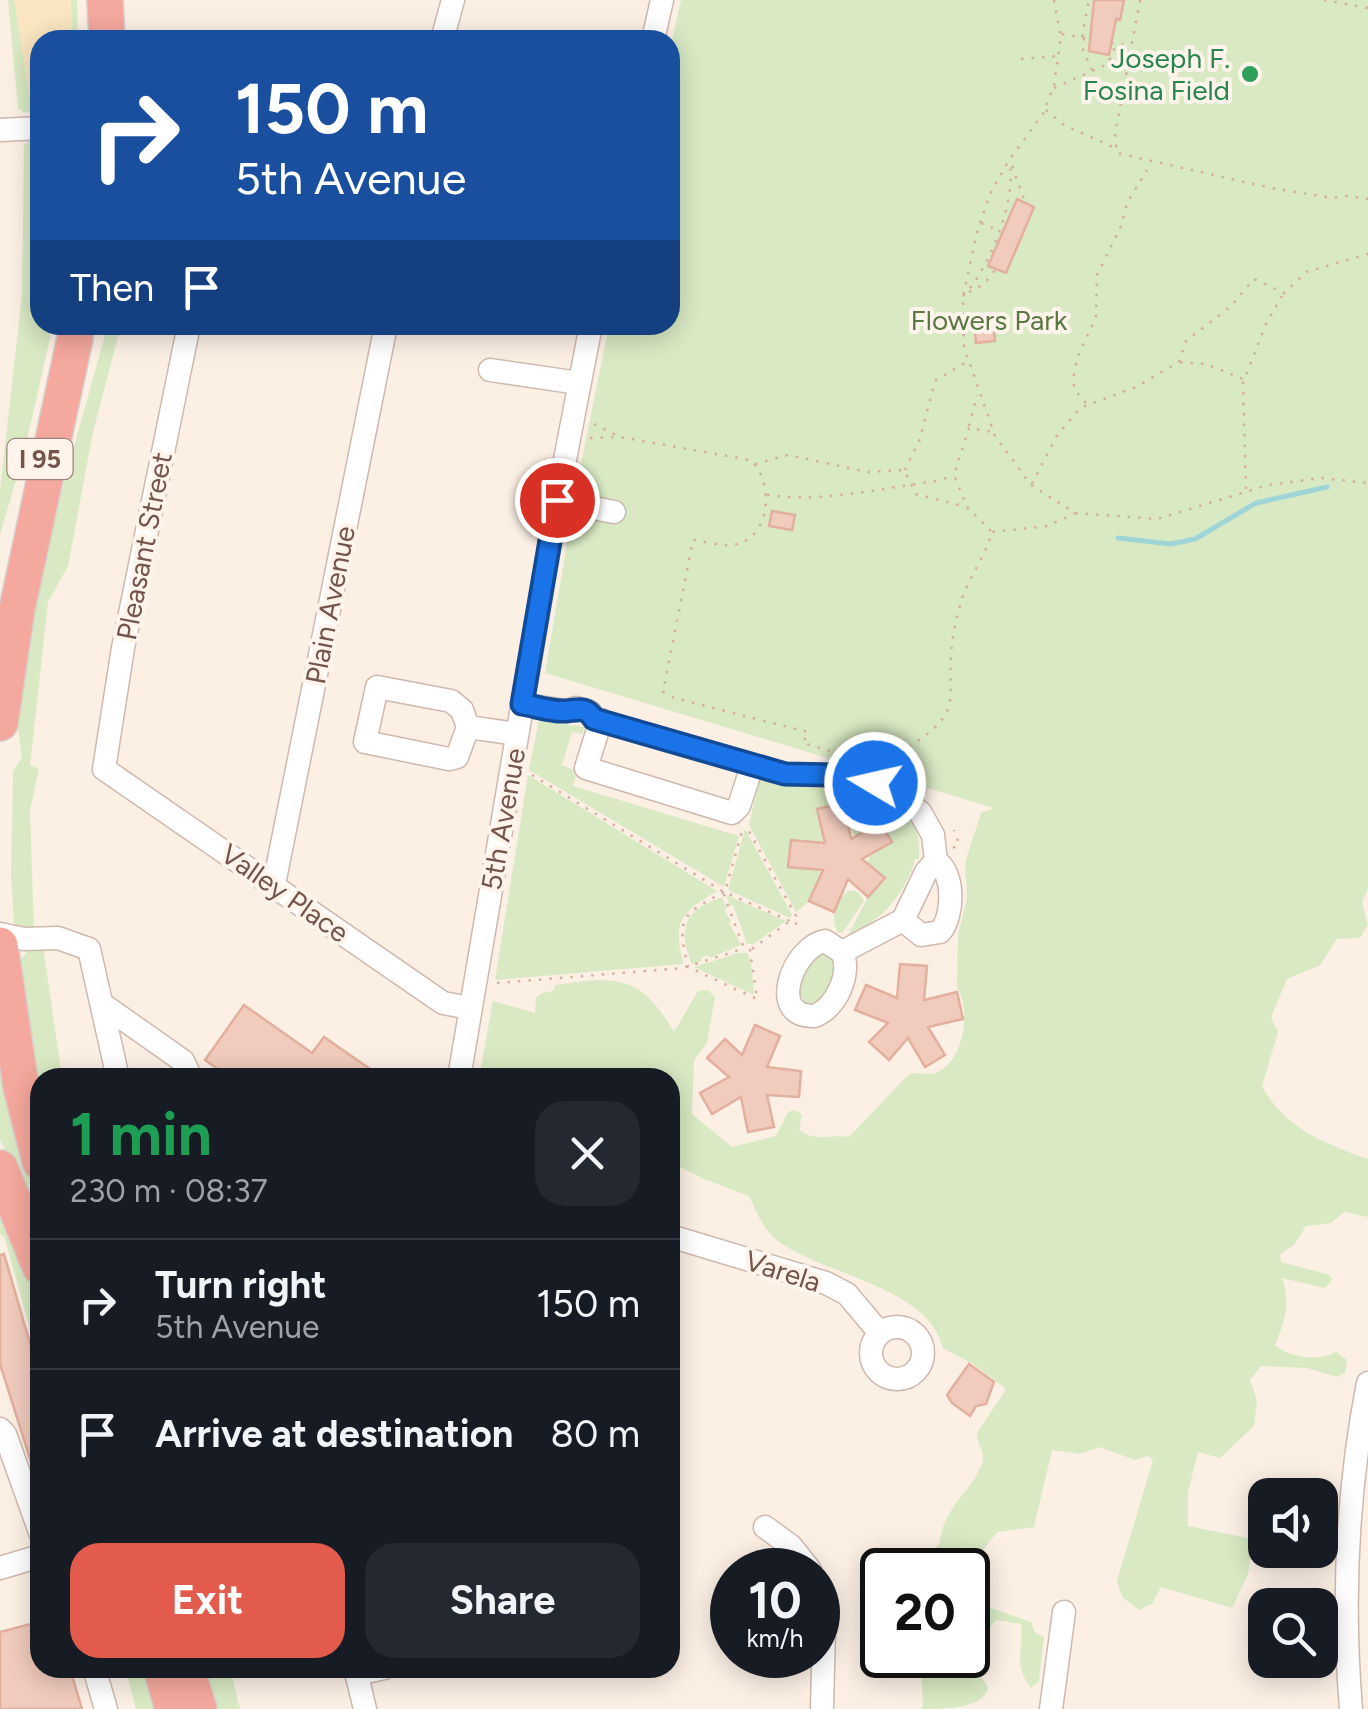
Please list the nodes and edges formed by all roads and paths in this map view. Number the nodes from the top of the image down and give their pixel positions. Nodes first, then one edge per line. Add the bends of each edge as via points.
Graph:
1 (104, 0) edge
2 (453, 0) edge
3 (662, 0) edge
4 (1054, 0) edge
5 (1089, 0) edge
6 (1140, 0) edge
7 (1324, 0) edge
8 (1366, 0) edge
9 (1366, 8) edge
10 (106, 30) edge
11 (445, 30) edge
12 (655, 30) edge
13 (1060, 33) junction
14 (1083, 38) junction
15 (1091, 39) dead end
16 (1132, 47) junction
17 (1060, 56) junction
18 (1020, 59) dead end
19 (1093, 72) junction
20 (1053, 89) junction
21 (1045, 109) junction
22 (30, 128) edge
23 (0, 130) edge
24 (1114, 147) junction
25 (1010, 162) junction
26 (1147, 170) dead end
27 (1368, 199) edge
28 (1024, 202) dead end
29 (980, 223) junction
30 (999, 230) junction
31 (1368, 254) edge
32 (996, 269) dead end
33 (965, 294) junction
34 (1284, 294) junction
35 (75, 335) edge
36 (75, 335) edge
37 (186, 335) edge
38 (384, 335) edge
39 (589, 335) edge
40 (967, 361) junction
41 (1179, 362) junction
42 (490, 370) dead end
43 (1244, 380) junction
44 (580, 383) junction
45 (978, 393) junction
46 (1088, 404) junction
47 (587, 421) dead end
48 (968, 428) junction
49 (994, 432) junction
50 (620, 437) junction
51 (583, 438) dead end
52 (755, 464) junction
53 (904, 470) junction
54 (954, 476) junction
55 (1368, 483) edge
56 (913, 484) junction
57 (1031, 485) junction
58 (1246, 491) junction
59 (766, 495) junction
60 (557, 500) junction
61 (968, 507) junction
62 (614, 512) dead end
63 (1075, 513) junction
64 (992, 532) junction
65 (0, 592) edge
66 (522, 704) junction
67 (598, 719) junction
68 (0, 723) edge
69 (468, 727) junction
70 (517, 734) junction
71 (852, 757) dead end
72 (870, 762) dead end
73 (752, 766) junction
74 (104, 769) joint
75 (526, 771) dead end
76 (936, 861) junction
77 (274, 884) junction
78 (724, 892) junction
79 (903, 920) junction
80 (790, 921) junction
81 (815, 932) dead end
82 (0, 934) edge
83 (0, 945) edge
84 (744, 948) junction
85 (750, 950) junction
86 (842, 952) dead end
87 (688, 967) junction
88 (490, 984) dead end
89 (102, 1004) junction
90 (470, 1008) junction
91 (116, 1068) edge
92 (187, 1068) edge
93 (461, 1068) edge
94 (30, 1119) edge
95 (0, 1168) edge
96 (680, 1239) edge
97 (30, 1242) edge
98 (880, 1332) dead end
99 (1368, 1383) edge
100 (0, 1430) edge
101 (30, 1505) edge
102 (764, 1527) dead end
103 (1358, 1546) edge
104 (793, 1548) edge
105 (30, 1559) edge
106 (0, 1568) edge
107 (1064, 1612) dead end
108 (97, 1678) edge
109 (163, 1678) edge
110 (189, 1678) edge
111 (358, 1678) edge
112 (823, 1678) edge
113 (106, 1709) edge
114 (174, 1709) edge
115 (199, 1709) edge
116 (365, 1709) edge
117 (822, 1709) edge
118 (1050, 1709) edge
119 (1351, 1709) edge

1 - 10 highway
2 - 11 street
3 - 12 street
4 - 13 path
5 - 14 path
6 - 16 path
7 - 9 path
8 - 9 path
13 - 14 path
13 - 17 path
14 - 15 path
14 - 19 path
16 - 19 path via 1114,43 1110,62
16 - 24 path
17 - 18 path
17 - 20 path
19 - 20 path
20 - 21 path
21 - 24 path
21 - 25 path
22 - 23 street
24 - 27 path via 1205,175
25 - 28 path
25 - 29 path
25 - 30 path via 1010,202
26 - 46 path via 1098,274 1096,317 1074,374 1074,389
29 - 30 path
29 - 33 path
30 - 33 path
31 - 34 path via 1314,268
32 - 33 path
33 - 40 path
34 - 41 path via 1254,280 1186,341
34 - 43 path
35 - 65 highway, I 95
36 - 68 highway via 16,608
37 - 74 street, Pleasant Street
38 - 77 street, Plain Avenue
39 - 44 street, 5th Avenue
40 - 45 path
40 - 53 path via 935,381 920,440
41 - 43 path via 1206,364
41 - 46 path
42 - 44 street
43 - 58 path
44 - 60 street, 5th Avenue
45 - 48 path
45 - 49 path
46 - 57 path via 1067,421
47 - 50 path
48 - 49 path
48 - 54 path
49 - 57 path
50 - 51 path
50 - 52 path
52 - 53 path via 788,455 868,472
52 - 59 path
53 - 56 path
54 - 56 path
54 - 61 path
55 - 58 path via 1321,478
56 - 59 path via 803,500
56 - 61 path via 916,494
57 - 63 path
58 - 63 path via 1157,519
59 - 71 path via 761,525 743,542 693,540 664,692 808,732 803,744
60 - 62 street
60 - 66 street, 5th Avenue
61 - 64 path
63 - 64 path via 1048,526
64 - 72 path via 957,616 947,714 906,749
66 - 67 street via 566,711 573,720
66 - 70 street, 5th Avenue
67 - 73 street
67 - 73 street via 586,768 732,812
69 - 69 street via 457,757 449,759 366,742 377,686 451,701
69 - 70 street
70 - 90 street, 5th Avenue
73 - 76 street via 889,788 920,812
74 - 77 street, Valley Place
75 - 78 path
76 - 79 street
76 - 79 street via 948,873 947,924 921,935
77 - 90 street, Valley Place via 443,1003
78 - 80 path
78 - 80 path via 745,824 796,916
78 - 84 path
78 - 87 path via 696,906 684,924 680,938
79 - 86 street
80 - 81 path
80 - 85 path
82 - 89 street via 58,938 89,949
83 - 94 highway
84 - 85 path
84 - 87 path
85 - 87 path via 757,999
87 - 88 path
89 - 91 street
89 - 92 street
90 - 93 street, 5th Avenue
95 - 97 highway
96 - 98 street, Varela via 826,1283 846,1294
99 - 103 street via 1351,1500
100 - 101 street
102 - 104 street
103 - 119 street via 1346,1643
105 - 106 street
107 - 118 street
108 - 113 street
109 - 114 highway
110 - 115 highway
111 - 116 street
112 - 117 street

